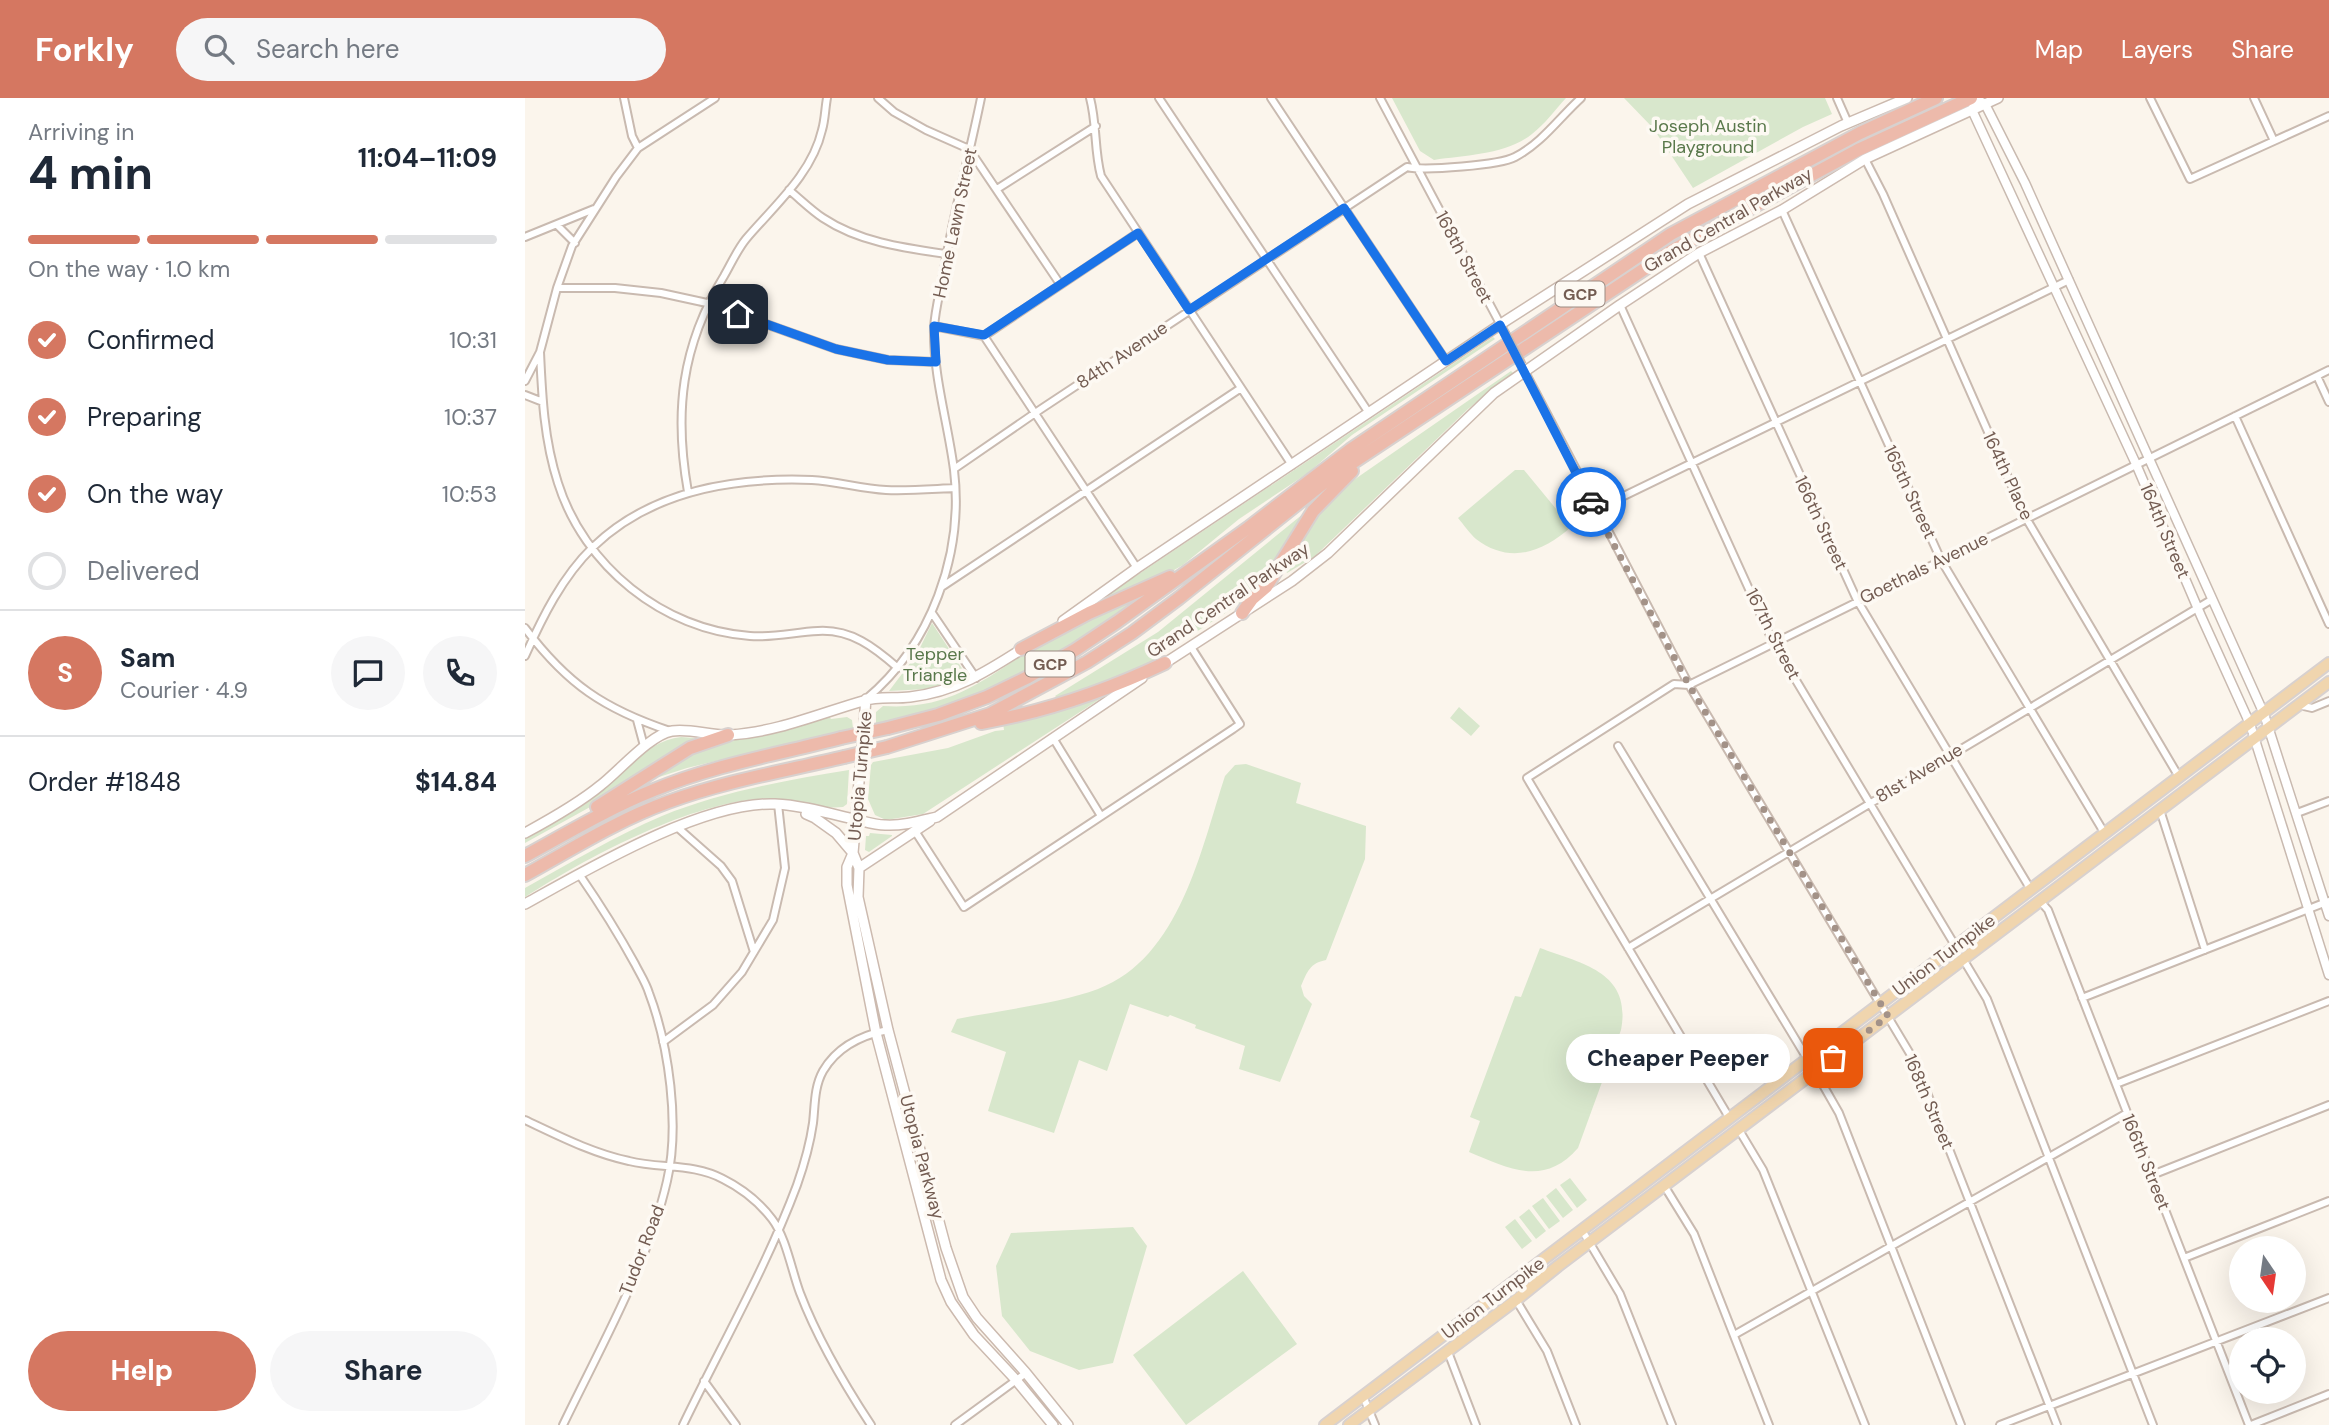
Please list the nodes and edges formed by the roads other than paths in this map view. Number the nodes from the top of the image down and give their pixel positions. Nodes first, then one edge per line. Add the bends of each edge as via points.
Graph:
1 (624, 98) edge
2 (715, 98) edge
3 (827, 98) edge
4 (878, 98) edge
5 (981, 98) edge
6 (1090, 98) edge
7 (1159, 98) edge
8 (1272, 98) edge
9 (1380, 98) edge
10 (1581, 98) edge
11 (1836, 98) edge
12 (1907, 98) edge
13 (1936, 98) edge
14 (1998, 98) edge
15 (2150, 98) edge
16 (2254, 98) edge
17 (1976, 102) edge
18 (2329, 116) edge
19 (1848, 123) junction
20 (1096, 126) junction
21 (2274, 141) junction
22 (638, 148) junction
23 (969, 149) junction
24 (1865, 159) junction
25 (1417, 170) junction
26 (997, 189) junction
27 (789, 190) junction
28 (596, 208) junction
29 (1344, 208) junction
30 (1782, 210) junction
31 (557, 225) junction
32 (1138, 233) junction
33 (525, 237) edge
34 (575, 243) junction
35 (1699, 253) junction
36 (946, 254) junction
37 (1266, 259) junction
38 (2069, 280) junction
39 (1061, 284) junction
40 (2055, 287) junction
41 (557, 288) junction
42 (707, 303) junction
43 (1621, 305) junction
44 (1189, 310) junction
45 (934, 326) junction
46 (1502, 329) junction
47 (984, 335) junction
48 (1945, 339) junction
49 (540, 352) junction
50 (1446, 361) junction
51 (936, 362) junction
52 (1524, 369) junction
53 (2329, 370) edge
54 (2317, 376) junction
55 (525, 381) edge
56 (1859, 381) junction
57 (1241, 388) junction
58 (525, 395) edge
59 (2329, 401) edge
60 (543, 402) junction
61 (1369, 413) junction
62 (1034, 414) junction
63 (2235, 416) junction
64 (1775, 422) junction
65 (1369, 453) junction
66 (2149, 458) junction
67 (1691, 463) junction
68 (2136, 464) junction
69 (1291, 465) junction
70 (954, 470) junction
71 (955, 488) junction
72 (1086, 491) junction
73 (688, 492) junction
74 (1595, 510) junction
75 (2026, 518) junction
76 (592, 547) junction
77 (1941, 560) junction
78 (1195, 565) junction
79 (1137, 568) junction
80 (943, 586) junction
81 (1857, 600) junction
82 (2211, 600) junction
83 (2198, 608) junction
84 (932, 613) junction
85 (1242, 613) junction
86 (2329, 624) edge
87 (525, 628) edge
88 (533, 639) junction
89 (1773, 642) junction
90 (1191, 647) junction
91 (1021, 649) junction
92 (525, 656) edge
93 (2109, 660) junction
94 (1165, 663) junction
95 (2329, 663) edge
96 (898, 668) junction
97 (976, 678) junction
98 (2329, 682) edge
99 (1689, 685) junction
100 (866, 699) junction
101 (2329, 701) edge
102 (2299, 705) junction
103 (2030, 708) junction
104 (2264, 713) junction
105 (637, 720) junction
106 (2250, 724) junction
107 (2269, 727) junction
108 (670, 731) junction
109 (943, 731) junction
110 (728, 735) junction
111 (2255, 737) junction
112 (1053, 738) junction
113 (644, 746) junction
114 (1618, 746) dead end
115 (1949, 755) junction
116 (2179, 777) junction
117 (2329, 801) edge
118 (1870, 803) junction
119 (778, 804) junction
120 (2160, 810) junction
121 (2297, 813) junction
122 (1101, 816) junction
123 (937, 817) junction
124 (856, 819) junction
125 (677, 827) junction
126 (915, 831) junction
127 (525, 833) edge
128 (2105, 834) junction
129 (1790, 851) junction
130 (853, 853) junction
131 (525, 854) edge
132 (859, 868) junction
133 (579, 874) junction
134 (525, 875) edge
135 (2031, 890) junction
136 (848, 894) joint
137 (1710, 899) junction
138 (2040, 901) junction
139 (2327, 902) edge
140 (525, 904) edge
141 (2309, 909) junction
142 (2329, 916) edge
143 (1956, 947) junction
144 (1628, 948) junction
145 (2205, 950) junction
146 (754, 952) junction
147 (1963, 959) junction
148 (2329, 975) edge
149 (2082, 998) junction
150 (2329, 1000) edge
151 (1881, 1004) junction
152 (1888, 1016) junction
153 (888, 1030) junction
154 (876, 1033) junction
155 (663, 1042) junction
156 (1808, 1060) junction
157 (1815, 1071) junction
158 (2116, 1084) junction
159 (2329, 1105) edge
160 (2127, 1113) junction
161 (1730, 1119) junction
162 (525, 1120) edge
163 (1739, 1130) junction
164 (2048, 1156) junction
165 (669, 1166) junction
166 (2152, 1175) junction
167 (1665, 1186) junction
168 (1970, 1201) junction
169 (2329, 1201) edge
170 (1582, 1230) junction
171 (779, 1231) junction
172 (1591, 1242) junction
173 (1891, 1246) junction
174 (2184, 1258) junction
175 (1812, 1291) junction
176 (2329, 1298) edge
177 (1516, 1300) junction
178 (1734, 1335) junction
179 (2217, 1342) junction
180 (1448, 1352) junction
181 (1026, 1373) junction
182 (2133, 1374) junction
183 (1016, 1380) junction
184 (704, 1381) junction
185 (2329, 1394) edge
186 (1363, 1396) junction
187 (2049, 1406) junction
188 (1369, 1410) junction
189 (563, 1425) edge
190 (683, 1425) edge
191 (736, 1425) edge
192 (871, 1425) edge
193 (955, 1425) edge
194 (1053, 1425) edge
195 (1068, 1425) edge
196 (1325, 1425) edge
197 (1349, 1425) edge
198 (1375, 1425) edge
199 (1476, 1425) edge
200 (1576, 1425) edge
201 (1672, 1425) edge
202 (1769, 1425) edge
203 (1865, 1425) edge
204 (1961, 1425) edge
205 (2000, 1425) edge
206 (2057, 1425) edge
207 (2153, 1425) edge
208 (2250, 1425) edge

1 - 22 street
2 - 22 street
3 - 27 street via 822,131 809,164
4 - 23 street via 926,130
5 - 23 street, Home Lawn Street
6 - 20 street
7 - 37 street
8 - 29 street
9 - 25 street, 168th Street
10 - 25 street, 84th Avenue via 1514,158
11 - 19 street
12 - 19 main road, Grand Central Parkway
13 - 78 highway, Grand Central Parkway / GCP via 1671,234 1368,438
14 - 17 main road, Grand Central Parkway
15 - 21 street via 2190,179
16 - 21 street
17 - 24 main road, Grand Central Parkway
17 - 38 street, 164th Street
17 - 40 street, 164th Street
17 - 65 highway, Grand Central Parkway / GCP via 1858,150 1695,236
18 - 21 street
19 - 46 main road, Grand Central Parkway via 1688,204
20 - 26 street
20 - 32 street via 1101,176
22 - 28 street
23 - 26 street
23 - 36 street, Home Lawn Street
24 - 30 main road, Grand Central Parkway
24 - 48 street, 164th Place
25 - 29 street, 84th Avenue via 1407,167
25 - 46 street, 168th Street
26 - 39 street
27 - 36 street via 824,219 862,237
27 - 42 street via 744,242
28 - 31 street
28 - 34 street
29 - 37 street, 84th Avenue
29 - 50 street
30 - 35 main road, Grand Central Parkway
30 - 56 street, 165th Street
31 - 33 street
31 - 34 street
32 - 39 street
32 - 44 street
34 - 41 street
35 - 43 main road, Grand Central Parkway
35 - 64 street, 166th Street
36 - 45 street, Home Lawn Street
37 - 44 street, 84th Avenue
37 - 61 street
38 - 40 street
38 - 66 street, 164th Street
39 - 47 street
40 - 48 street
40 - 68 street, 164th Street
41 - 42 street via 615,288
41 - 49 street
42 - 51 street via 836,349 888,360
42 - 73 street via 681,392
43 - 52 main road, Grand Central Parkway
43 - 67 street, 167th Street
44 - 57 street
44 - 62 street, 84th Avenue
45 - 47 street
45 - 51 street, Home Lawn Street
46 - 50 main road, Grand Central Parkway
46 - 52 street, 168th Street, bridge
47 - 62 street
48 - 56 street
48 - 75 street, 164th Place
49 - 55 street
49 - 60 street
50 - 61 main road, Grand Central Parkway
51 - 70 street, Home Lawn Street
52 - 74 street, 168th Street
52 - 85 main road, Grand Central Parkway via 1328,553
53 - 54 street, Goethals Avenue
54 - 59 street
54 - 63 street, Goethals Avenue
56 - 64 street
56 - 77 street, 165th Street
57 - 69 street
57 - 72 street
58 - 60 street
60 - 76 street via 558,485
61 - 69 main road, Grand Central Parkway
62 - 70 street, 84th Avenue
62 - 72 street
63 - 66 street, Goethals Avenue
63 - 86 street
64 - 67 street
64 - 81 street, 166th Street
65 - 85 highway via 1313,511 1266,587
65 - 109 highway, Grand Central Parkway / GCP via 1331,477 1132,633 1036,691
66 - 68 street, Goethals Avenue
66 - 82 street, 164th Street
67 - 74 street
67 - 89 street, 167th Street
68 - 75 street, Goethals Avenue
68 - 83 street, 164th Street
69 - 79 main road, Grand Central Parkway
70 - 71 street, Home Lawn Street
71 - 73 street via 886,490 784,480 737,482
71 - 80 street, Home Lawn Street via 953,536
72 - 79 street
72 - 80 street
73 - 76 street via 637,515
74 - 99 street, 168th Street
75 - 77 street, Goethals Avenue
75 - 93 street, 164th Place
76 - 88 street via 558,591
76 - 96 street via 633,591 693,624 751,636 839,632 871,645
77 - 81 street, Goethals Avenue
77 - 103 street, 165th Street
78 - 91 highway
78 - 131 highway, Grand Central Parkway / GCP, bridge via 1117,622 987,697 939,715 704,772 604,812
79 - 91 main road, Grand Central Parkway
80 - 84 street, Home Lawn Street
81 - 89 street, Goethals Avenue
81 - 115 street, 166th Street
82 - 83 street, 81st Avenue
82 - 104 street, 164th Street
83 - 93 street, 81st Avenue
83 - 106 street, 164th Street
84 - 96 street, Home Lawn Street
84 - 97 street
85 - 90 main road, Grand Central Parkway
87 - 88 street
88 - 92 street
88 - 105 street via 579,687
89 - 99 street, Goethals Avenue
89 - 118 street, 167th Street
90 - 94 main road, Grand Central Parkway
90 - 122 street via 1240,724
91 - 97 main road, Grand Central Parkway
93 - 103 street, 81st Avenue
93 - 116 street, 164th Place
94 - 109 highway via 1133,678 1006,719
94 - 112 main road, Grand Central Parkway
95 - 104 main road, Union Turnpike
96 - 100 street, Home Lawn Street
97 - 100 main road, Grand Central Parkway via 949,690
98 - 102 main road, Union Turnpike
99 - 129 street, 168th Street
99 - 144 street, Goethals Avenue via 1674,684 1527,778
100 - 110 main road, Grand Central Parkway via 801,722
100 - 124 main road, Utopia Turnpike
101 - 102 street via 2312,708
102 - 107 main road, Union Turnpike
103 - 115 street, 81st Avenue
103 - 128 street, 165th Street
104 - 106 main road, Union Turnpike
104 - 107 street, 164th Street
105 - 108 street
105 - 113 street
106 - 111 street, 164th Street
106 - 116 main road, Union Turnpike
107 - 111 main road, Union Turnpike
107 - 121 street, 164th Street
108 - 110 main road, Grand Central Parkway
108 - 113 main road
109 - 134 highway, Grand Central Parkway / GCP, bridge via 667,802
110 - 131 highway via 690,748
111 - 120 main road, Union Turnpike
111 - 141 street, 164th Street
112 - 122 street
112 - 123 main road, Grand Central Parkway
113 - 127 main road via 601,786
114 - 137 street
115 - 118 street, 81st Avenue
115 - 135 street, 166th Street
116 - 128 main road, Union Turnpike
117 - 121 street
118 - 129 street, 81st Avenue
118 - 143 street, 167th Street
119 - 124 main road, Grand Central Parkway
119 - 125 main road, Grand Central Parkway via 755,804
119 - 130 main road via 815,818 836,832
119 - 146 street via 784,878 773,920
120 - 138 main road, Union Turnpike
120 - 145 street
121 - 139 street, 164th Street
122 - 126 street via 964,907
123 - 124 main road, Grand Central Parkway via 882,825
123 - 126 main road
124 - 130 main road, Utopia Turnpike
125 - 133 main road, Grand Central Parkway
125 - 146 street via 721,866 731,881
126 - 132 main road
128 - 135 main road, Union Turnpike
129 - 137 street, 81st Avenue
129 - 151 street, 168th Street
130 - 132 main road, Utopia Parkway
130 - 136 main road, Utopia Turnpike via 847,867
132 - 153 main road, Utopia Parkway via 858,897
133 - 140 main road, Grand Central Parkway
133 - 155 street, Tudor Road via 649,991
135 - 143 main road, Union Turnpike
136 - 154 main road, Utopia Parkway
137 - 144 street, 81st Avenue
137 - 156 street
138 - 147 main road, Union Turnpike
138 - 149 street, 166th Street via 2048,910
139 - 141 street
139 - 142 street, 164th Street
141 - 145 street
141 - 148 street, 164th Street
143 - 151 main road, Union Turnpike
144 - 161 street
145 - 149 street
146 - 155 street via 713,1004
147 - 152 main road, Union Turnpike
147 - 164 street via 1987,999
149 - 158 street, 166th Street
150 - 158 street
151 - 152 street, 168th Street
151 - 156 main road, Union Turnpike
152 - 157 main road, Union Turnpike
152 - 168 street, 168th Street via 1915,1062
153 - 154 street
153 - 181 main road, Utopia Parkway via 954,1275 977,1318
154 - 171 street via 856,1040 833,1057 822,1073 806,1156
154 - 183 main road, Utopia Parkway via 941,1279 974,1335
155 - 165 street, Tudor Road via 672,1095
156 - 161 main road, Union Turnpike
157 - 163 main road, Union Turnpike
157 - 173 street via 1839,1113
158 - 160 street, 166th Street
159 - 166 street
160 - 164 street
160 - 166 street, 166th Street
161 - 170 main road, Union Turnpike
162 - 165 street via 582,1147 628,1161
163 - 167 main road, Union Turnpike
163 - 175 street via 1763,1170
164 - 168 street
164 - 182 street
165 - 171 street via 692,1167 722,1178 753,1198
165 - 189 street, Tudor Road via 652,1233
166 - 174 street, 166th Street
167 - 172 main road, Union Turnpike
167 - 178 street via 1694,1234
168 - 173 street
168 - 187 street, 168th Street
169 - 174 street
170 - 172 street
170 - 186 main road, Union Turnpike
171 - 184 street
171 - 192 street via 801,1296 842,1380
172 - 177 main road, Union Turnpike
172 - 201 street via 1620,1294
173 - 175 street
173 - 204 street
174 - 179 street, 166th Street
175 - 178 street
175 - 203 street
176 - 179 street
177 - 180 main road, Union Turnpike
177 - 200 street via 1547,1351
178 - 202 street
179 - 182 street
179 - 208 street, 166th Street
180 - 188 main road, Union Turnpike
180 - 199 street
181 - 183 street
181 - 195 main road, Utopia Parkway
182 - 187 street
182 - 207 street
183 - 193 street
183 - 194 main road, Utopia Parkway
184 - 190 street
184 - 191 street
185 - 208 street
186 - 188 street
186 - 196 main road, Union Turnpike
187 - 205 street
187 - 206 street, 168th Street
188 - 197 main road, Union Turnpike
188 - 198 street

